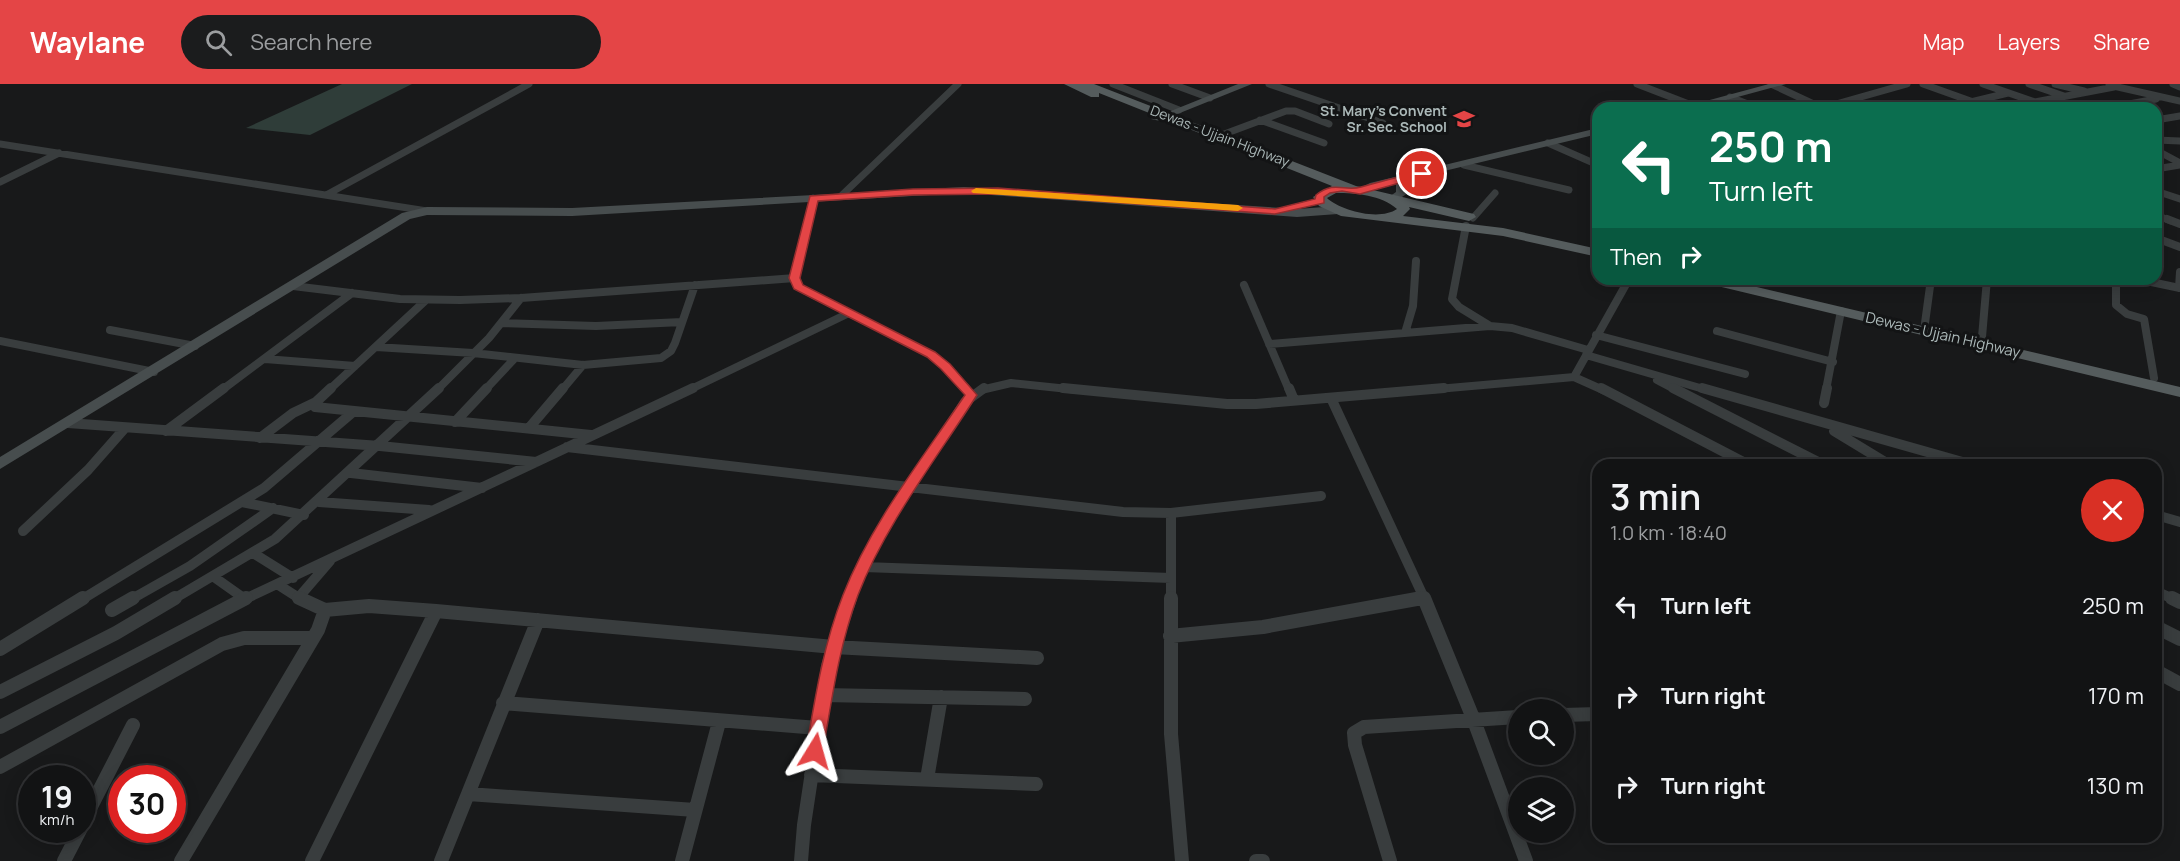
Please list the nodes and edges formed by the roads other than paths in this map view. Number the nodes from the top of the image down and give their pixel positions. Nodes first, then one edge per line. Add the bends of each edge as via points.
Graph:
1 (529, 84) edge
2 (958, 84) edge
3 (1069, 84) edge
4 (1085, 84) edge
5 (1113, 84) edge
6 (1172, 84) edge
7 (1247, 84) edge
8 (1269, 84) edge
9 (1658, 84) edge
10 (1776, 84) edge
11 (1908, 84) edge
12 (1923, 84) edge
13 (1983, 84) edge
14 (2029, 84) edge
15 (2055, 84) edge
16 (2103, 84) edge
17 (2173, 84) edge
18 (1641, 85) edge
19 (2114, 87) junction
20 (2180, 87) edge
21 (2087, 92) junction
22 (2009, 93) junction
23 (2064, 96) junction
24 (1730, 97) junction
25 (2163, 97) junction
26 (1210, 98) junction
27 (1970, 101) junction
28 (2180, 101) edge
29 (1678, 102) edge
30 (1710, 102) edge
31 (1743, 102) edge
32 (1810, 102) edge
33 (1840, 102) edge
34 (1967, 102) edge
35 (1973, 102) edge
36 (2035, 102) joint
37 (2138, 102) edge
38 (1179, 110) junction
39 (1161, 117) junction
40 (2180, 117) edge
41 (2162, 119) edge
42 (1260, 120) junction
43 (1383, 123) dead end
44 (1329, 124) dead end
45 (1592, 132) edge
46 (1219, 136) junction
47 (2162, 140) edge
48 (2180, 141) edge
49 (1324, 143) dead end
50 (1548, 143) junction
51 (0, 144) edge
52 (59, 153) junction
53 (2162, 154) edge
54 (1592, 162) edge
55 (2180, 164) edge
56 (1464, 165) junction
57 (2162, 168) edge
58 (1401, 179) junction
59 (0, 182) edge
60 (1334, 189) junction
61 (1357, 190) junction
62 (1569, 190) dead end
63 (2162, 193) edge
64 (328, 194) junction
65 (1495, 194) dead end
66 (841, 196) junction
67 (813, 198) junction
68 (2180, 199) edge
69 (1394, 200) junction
70 (1320, 201) junction
71 (1338, 210) junction
72 (427, 211) junction
73 (1275, 212) junction
74 (2162, 217) edge
75 (1384, 218) junction
76 (1470, 222) junction
77 (2180, 224) edge
78 (2162, 240) edge
79 (1592, 245) edge
80 (2180, 247) edge
81 (1592, 252) edge
82 (1416, 261) dead end
83 (2180, 272) edge
84 (795, 278) junction
85 (2162, 284) edge
86 (695, 285) junction
87 (1244, 285) dead end
88 (1625, 285) edge
89 (1730, 285) edge
90 (1764, 285) edge
91 (1930, 285) edge
92 (1986, 285) edge
93 (2116, 285) edge
94 (293, 286) junction
95 (2180, 288) edge
96 (352, 294) junction
97 (521, 298) junction
98 (426, 300) junction
99 (1841, 312) junction
100 (847, 314) junction
101 (682, 322) junction
102 (502, 323) junction
103 (1925, 323) junction
104 (1490, 327) junction
105 (110, 330) dead end
106 (1717, 331) dead end
107 (1405, 333) junction
108 (1596, 335) junction
109 (1982, 337) junction
110 (0, 341) edge
111 (1269, 344) junction
112 (195, 346) junction
113 (376, 347) junction
114 (1587, 352) junction
115 (473, 353) junction
116 (514, 358) junction
117 (264, 359) junction
118 (1833, 362) junction
119 (583, 365) junction
120 (355, 366) junction
121 (154, 372) junction
122 (1646, 373) junction
123 (1745, 374) dead end
124 (1574, 377) junction
125 (2154, 378) junction
126 (2180, 384) edge
127 (2180, 392) edge
128 (971, 395) junction
129 (1331, 398) junction
130 (1294, 400) junction
131 (316, 402) junction
132 (1824, 403) dead end
133 (353, 412) junction
134 (410, 417) junction
135 (455, 422) junction
136 (68, 423) junction
137 (1823, 424) junction
138 (124, 428) junction
139 (529, 428) junction
140 (166, 431) junction
141 (591, 435) junction
142 (260, 438) junction
143 (320, 441) junction
144 (380, 446) junction
145 (566, 447) junction
146 (1737, 459) edge
147 (1812, 459) edge
148 (1880, 459) edge
149 (1951, 459) edge
150 (536, 462) junction
151 (0, 464) edge
152 (351, 473) junction
153 (910, 487) junction
154 (482, 488) junction
155 (1321, 496) dead end
156 (242, 502) junction
157 (318, 502) junction
158 (273, 508) junction
159 (432, 511) junction
160 (1171, 513) junction
161 (304, 515) junction
162 (2162, 517) edge
163 (2180, 522) edge
164 (24, 531) dead end
165 (253, 553) junction
166 (333, 557) junction
167 (864, 567) junction
168 (214, 577) junction
169 (293, 578) junction
170 (1171, 578) junction
171 (277, 584) junction
172 (2162, 594) edge
173 (299, 597) junction
174 (1424, 598) junction
175 (245, 599) junction
176 (2180, 602) edge
177 (112, 610) dead end
178 (325, 610) junction
179 (436, 611) junction
180 (538, 620) junction
181 (2162, 630) edge
182 (1170, 636) junction
183 (312, 638) junction
184 (2180, 639) edge
185 (834, 647) junction
186 (0, 649) edge
187 (1037, 658) dead end
188 (2162, 674) edge
189 (2180, 684) edge
190 (0, 692) edge
191 (823, 695) junction
192 (940, 697) junction
193 (1025, 699) dead end
194 (503, 703) junction
195 (1592, 714) edge
196 (1574, 715) edge
197 (1508, 717) edge
198 (1473, 718) junction
199 (719, 722) junction
200 (133, 724) dead end
201 (0, 728) edge
202 (818, 728) junction
203 (0, 767) edge
204 (811, 775) junction
205 (927, 779) junction
206 (1036, 784) dead end
207 (468, 794) junction
208 (96, 797) edge
209 (695, 810) junction
210 (73, 843) edge
211 (64, 861) edge
212 (181, 861) edge
213 (312, 861) edge
214 (441, 861) edge
215 (682, 861) edge
216 (801, 861) edge
217 (1182, 861) edge
218 (1256, 861) edge
219 (1263, 861) edge
220 (1390, 861) edge
221 (1526, 861) edge

1 - 64 street
2 - 66 street
3 - 39 main road, Dewas - Ujjain Highway
4 - 39 main road, Dewas - Ujjain Highway
5 - 38 street
6 - 26 street
7 - 26 street
8 - 43 street
9 - 18 street
10 - 24 street
10 - 32 street
11 - 33 street
12 - 27 street
13 - 22 street
14 - 23 street
15 - 21 street
16 - 19 street
17 - 20 street
18 - 29 street
19 - 21 street
19 - 25 street
21 - 23 street
22 - 27 street
22 - 36 street
23 - 36 street
24 - 30 street
24 - 31 street
25 - 28 street
25 - 37 street
26 - 38 street
27 - 34 street
27 - 35 street
38 - 39 street
39 - 46 main road, Dewas - Ujjain Highway
39 - 60 main road, Dewas - Ujjain Highway
40 - 41 street
42 - 44 street via 1291,111
42 - 46 street
42 - 49 street
45 - 50 street
46 - 61 main road, Dewas - Ujjain Highway
47 - 48 street
50 - 54 street
50 - 56 street
51 - 52 street
52 - 59 street
52 - 64 street
53 - 55 street
55 - 57 street
56 - 58 street
56 - 62 street
58 - 61 street
58 - 69 street via 1402,193
60 - 61 main road, Dewas - Ujjain Highway
60 - 70 main road via 1323,193
61 - 69 main road, Dewas - Ujjain Highway
63 - 68 street
64 - 72 street
65 - 76 street
66 - 67 street
66 - 73 street via 998,191
67 - 72 street via 551,213
67 - 84 street
69 - 75 main road via 1402,205 1402,213
69 - 76 main road, Dewas - Ujjain Highway
70 - 71 main road, Dewas - Ujjain Highway
70 - 73 street
71 - 73 street via 1314,214
71 - 75 main road, Dewas - Ujjain Highway
72 - 94 street via 406,216
74 - 77 street
75 - 76 main road, Dewas - Ujjain Highway
76 - 79 main road, Dewas - Ujjain Highway
76 - 81 main road, Dewas - Ujjain Highway
76 - 104 street via 1452,299
78 - 80 street
82 - 107 street via 1413,306
83 - 95 street
84 - 86 street
84 - 100 street via 798,287
85 - 95 street
86 - 97 street
86 - 101 street
87 - 111 street
88 - 108 street
89 - 99 main road, Dewas - Ujjain Highway
90 - 103 main road, Dewas - Ujjain Highway
91 - 103 street
92 - 109 street
93 - 125 street via 2116,305 2127,314 2144,319
94 - 96 street
94 - 112 street
96 - 98 street
96 - 117 street
97 - 98 street
97 - 102 street
98 - 113 street
99 - 118 street
99 - 127 main road, Dewas - Ujjain Highway
100 - 128 street via 931,355
100 - 141 street
101 - 102 street via 596,326
101 - 119 street via 671,351 660,358
102 - 115 street
103 - 109 main road, Dewas - Ujjain Highway
104 - 107 street
104 - 114 street via 1512,328
105 - 112 street
106 - 118 street
107 - 111 street
108 - 114 street
108 - 123 street
109 - 125 main road, Dewas - Ujjain Highway
110 - 121 street
111 - 130 street
112 - 121 street
113 - 115 street
113 - 120 street
114 - 122 street
114 - 124 street
115 - 116 street
115 - 134 street
116 - 119 street
116 - 135 street
117 - 120 street
117 - 140 street
118 - 132 street
119 - 139 street
120 - 131 street
121 - 136 street
122 - 137 street
122 - 147 street
124 - 129 street
124 - 146 street
125 - 126 main road, Dewas - Ujjain Highway
128 - 130 street via 995,384 1011,383 1227,404
128 - 153 street
129 - 130 street
129 - 174 street
131 - 133 street via 315,407
131 - 142 street via 293,413
133 - 134 street
133 - 143 street
134 - 135 street
134 - 144 street
135 - 139 street
136 - 138 street
136 - 151 street
137 - 148 street
137 - 149 street
138 - 140 street
138 - 164 street via 88,470
139 - 141 street
140 - 142 street
141 - 145 street
142 - 143 street
143 - 144 street
143 - 156 street
144 - 150 street
144 - 152 street
145 - 150 street
145 - 153 street
150 - 154 street
152 - 154 street
152 - 157 street
153 - 160 street via 1123,512
153 - 167 street
154 - 159 street
155 - 160 street
156 - 158 street
156 - 186 street
157 - 159 street
157 - 161 street
158 - 161 street
158 - 177 street via 190,566
159 - 166 street
160 - 170 street
161 - 165 street
162 - 163 street
165 - 168 street
165 - 169 street
166 - 169 street
166 - 173 street
167 - 170 street
167 - 185 street
168 - 175 street
168 - 190 street via 106,639
169 - 171 street
170 - 182 street
171 - 173 street
171 - 175 street
172 - 176 street
173 - 178 street
174 - 182 street via 1263,627
174 - 198 street
175 - 201 street
178 - 179 street via 369,606
178 - 183 street
179 - 180 street
179 - 213 street
180 - 185 street
180 - 194 street
181 - 184 street
182 - 217 street via 1171,734
183 - 203 street via 244,638 222,644
183 - 212 street
185 - 187 street
185 - 191 street
188 - 189 street
191 - 192 street
191 - 202 street
192 - 193 street
192 - 205 street
194 - 199 street
194 - 207 street
195 - 196 street
197 - 198 street
198 - 220 street via 1364,727 1354,733
198 - 221 street
199 - 202 street
199 - 209 street
200 - 208 street
202 - 204 street
204 - 205 street
204 - 216 street
205 - 206 street
207 - 209 street
207 - 214 street
209 - 215 street
210 - 211 street
218 - 219 street

